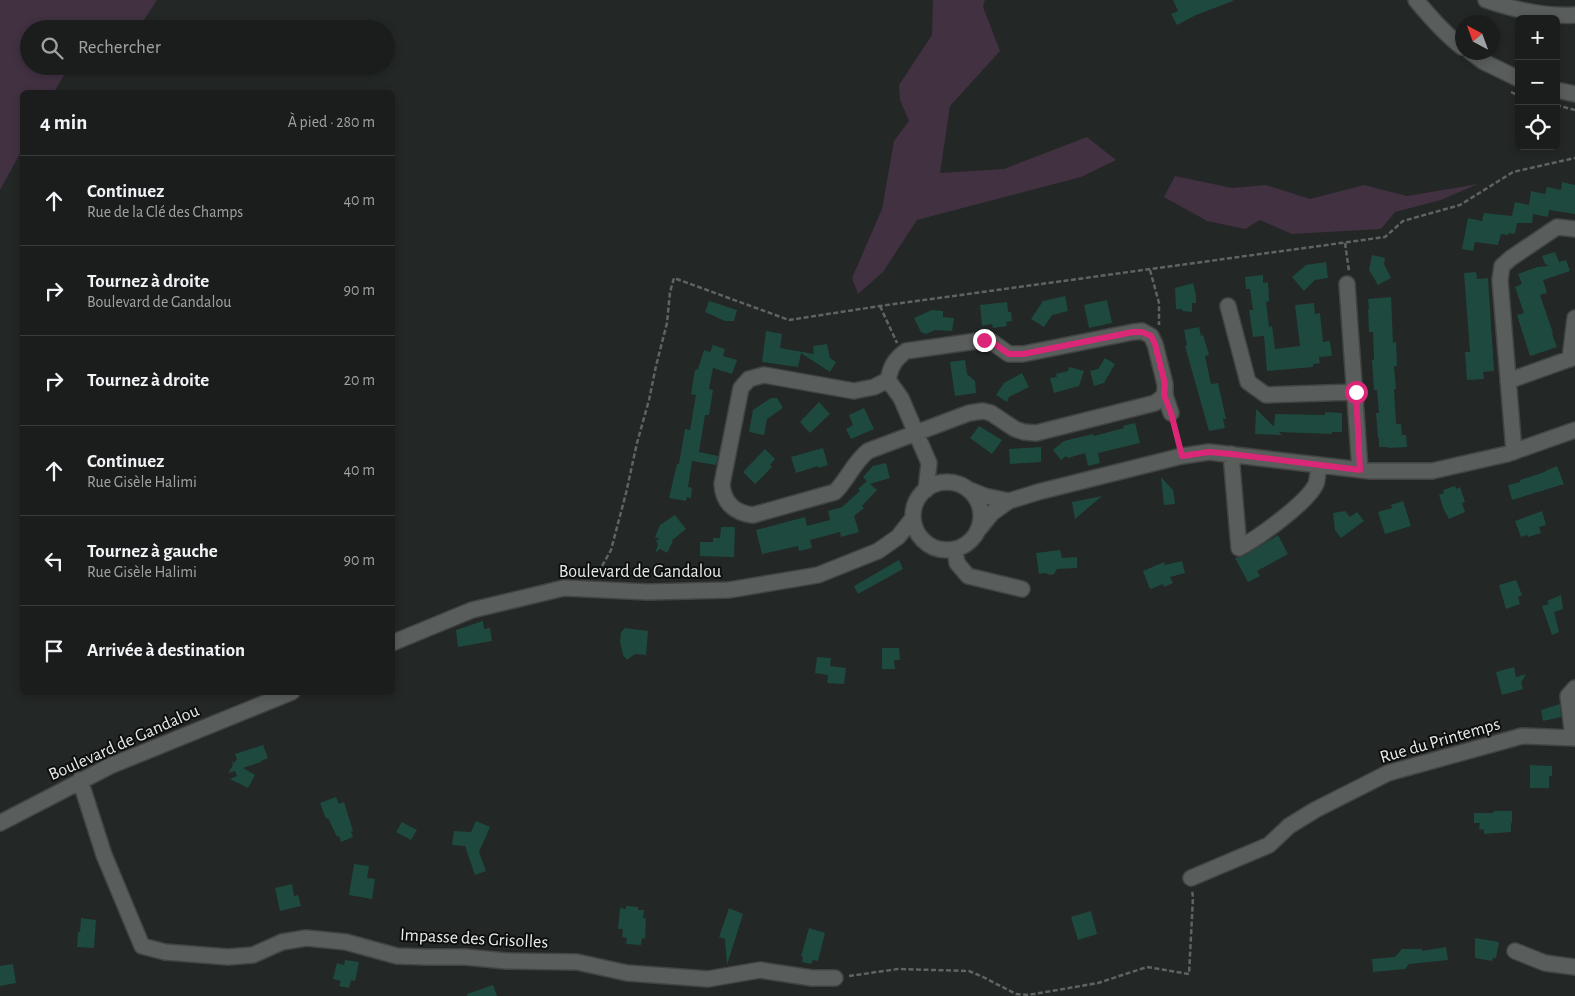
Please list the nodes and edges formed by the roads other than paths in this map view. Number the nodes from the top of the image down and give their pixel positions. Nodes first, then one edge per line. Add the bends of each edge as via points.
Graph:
1 (1416, 0) edge
2 (1486, 0) edge
3 (1575, 15) edge
4 (1455, 42) edge
5 (1481, 60) edge
6 (1515, 77) edge
7 (1560, 91) edge
8 (1575, 94) edge
9 (1575, 229) edge
10 (1347, 284) road end
11 (1228, 306) dead end
12 (1575, 318) edge
13 (1573, 358) edge
14 (888, 380) junction
15 (1508, 381) junction
16 (1356, 392) junction
17 (1164, 395) junction
18 (1171, 413) road end
19 (1575, 430) edge
20 (916, 432) junction
21 (1514, 452) junction
22 (1231, 454) junction
23 (929, 463) junction
24 (1319, 465) junction
25 (1360, 470) junction
26 (964, 486) junction
27 (926, 490) junction
28 (1009, 501) junction
29 (913, 518) junction
30 (979, 529) junction
31 (924, 541) junction
32 (889, 543) junction
33 (954, 549) junction
34 (1022, 589) dead end
35 (395, 642) edge
36 (1575, 688) edge
37 (285, 695) edge
38 (1574, 738) edge
39 (80, 780) junction
40 (0, 823) edge
41 (1190, 878) road end
42 (1514, 951) dead end
43 (1575, 968) edge
44 (835, 978) road end

1 - 4 street
2 - 3 street via 1528,12
5 - 6 street
7 - 8 street
9 - 15 street via 1557,227 1502,266 1500,280
10 - 16 street
11 - 16 street via 1248,382 1266,395
12 - 13 street
13 - 15 street
14 - 17 street via 891,366 906,351 984,340 1009,354 1023,354 1142,332 1151,336 1155,344 1165,384
14 - 20 street via 901,398
14 - 20 street via 854,392 764,375 749,379 741,388 722,484 728,503 743,514 753,515 835,492 868,451
15 - 21 street
16 - 25 street
17 - 18 street
17 - 20 street via 1155,403 1036,432 1015,429 983,411
19 - 21 street
20 - 23 street
21 - 25 street via 1432,471
22 - 24 street
22 - 24 street via 1239,548 1300,504 1316,484
22 - 28 street via 1209,452 1182,456
23 - 26 street
23 - 27 street
24 - 25 street
26 - 27 street via 946,482
26 - 28 street via 985,496
26 - 30 street via 976,498 980,508
27 - 29 street via 918,498
28 - 30 street via 992,513
29 - 31 street
29 - 32 street, Boulevard de Gandalou
30 - 33 street via 973,538
31 - 32 street, Boulevard de Gandalou
31 - 33 street via 944,550
32 - 35 street, Boulevard de Gandalou via 878,551 818,576 729,590 648,592 564,588 472,610
33 - 34 street via 957,562 968,576
36 - 38 street via 1568,696
37 - 39 street, Boulevard de Gandalou
38 - 41 street, Rue du Printemps via 1522,736 1388,773 1315,810 1289,826 1269,845
39 - 40 street, Boulevard de Gandalou
39 - 44 street, Impasse des Grisolles via 104,855 142,946 165,952 228,957 253,955 282,942 306,938 346,942 397,956 577,962 628,973 708,980 760,970
42 - 43 street

